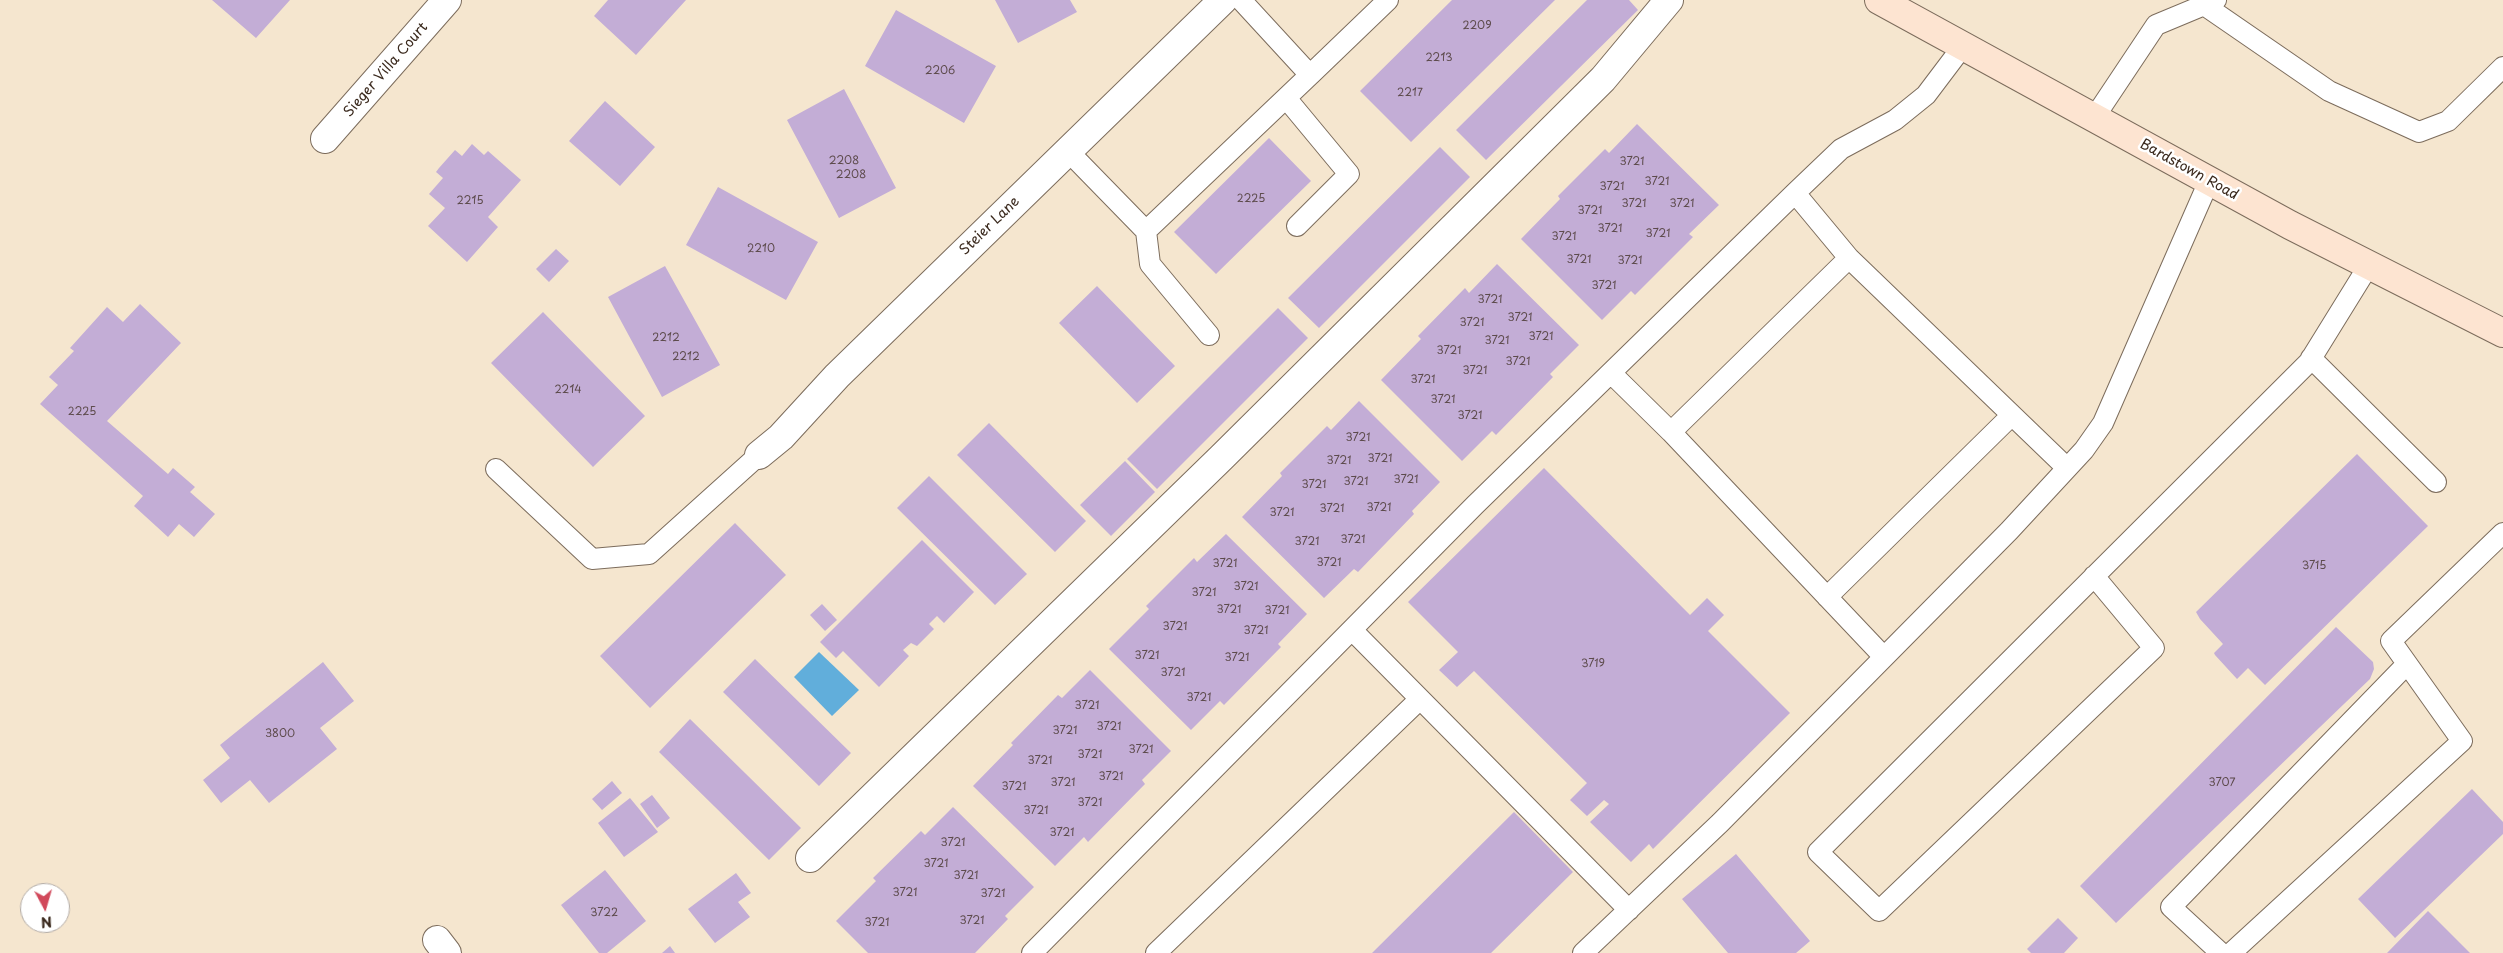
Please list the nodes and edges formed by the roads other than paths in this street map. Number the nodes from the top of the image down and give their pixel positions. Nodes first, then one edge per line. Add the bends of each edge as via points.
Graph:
1 (447, 0) edge
2 (1223, 0) edge
3 (1242, 0) edge
4 (1388, 0) edge
5 (1669, 0) edge
6 (1887, 2) edge
7 (2210, 2) edge
8 (1963, 46) junction
9 (2503, 67) edge
10 (1310, 75) junction
11 (1286, 98) junction
12 (2094, 118) junction
13 (324, 139) dead end
14 (1067, 150) junction
15 (2209, 181) junction
16 (1795, 194) junction
17 (1297, 226) dead end
18 (1146, 230) junction
19 (1850, 258) junction
20 (2369, 265) junction
21 (2503, 333) edge
22 (1209, 335) dead end
23 (2311, 358) junction
24 (1611, 373) junction
25 (2012, 415) junction
26 (1671, 432) junction
27 (759, 455) joint
28 (2067, 468) junction
29 (496, 469) dead end
30 (2436, 482) dead end
31 (2503, 534) edge
32 (2094, 576) junction
33 (1827, 597) junction
34 (1352, 630) junction
35 (1884, 658) junction
36 (2407, 664) junction
37 (1420, 699) junction
38 (810, 858) dead end
39 (1629, 910) junction
40 (1032, 953) edge
41 (1156, 953) edge
42 (1583, 953) edge
43 (2220, 953) edge
44 (2231, 953) edge

1 - 13 street, Sieger Villa Court
2 - 14 street, Steier Lane
3 - 10 lane
4 - 10 lane
5 - 38 street via 1596,86 1222,457
6 - 8 main road, Bardstown Road
7 - 9 lane via 2329,91 2419,132 2448,121
7 - 12 lane via 2156,25
8 - 12 main road, Bardstown Road
8 - 16 lane via 1926,95 1895,120 1841,149
10 - 11 lane
11 - 17 lane via 1349,174
11 - 18 lane
12 - 15 main road, Bardstown Road
14 - 18 lane
14 - 27 street, Steier Lane
15 - 20 main road, Bardstown Road
15 - 28 lane via 2103,423
16 - 19 lane
16 - 24 lane
18 - 22 lane via 1150,264
19 - 25 lane
19 - 26 lane
20 - 21 main road, Bardstown Road
20 - 23 lane
23 - 30 lane
23 - 32 lane
24 - 26 lane
24 - 34 lane
25 - 28 lane
25 - 33 lane
26 - 33 lane
27 - 29 lane via 648,554 592,559
28 - 35 lane
31 - 36 lane via 2391,641
32 - 32 lane via 1818,852 1879,912 2154,648
33 - 35 lane
34 - 37 lane
34 - 40 lane
35 - 39 lane
36 - 43 lane via 2171,907
36 - 44 lane via 2462,741
37 - 39 lane
37 - 41 lane
39 - 42 lane

